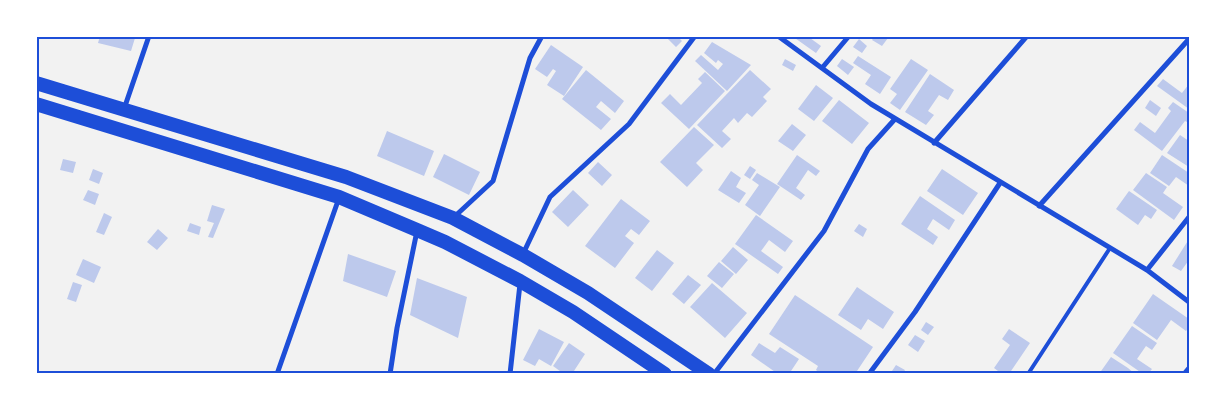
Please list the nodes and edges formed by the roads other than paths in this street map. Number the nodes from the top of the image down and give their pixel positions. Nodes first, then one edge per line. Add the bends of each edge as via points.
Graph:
1 (149, 36) edge
2 (542, 36) edge
3 (695, 36) edge
4 (778, 36) edge
5 (849, 36) edge
6 (1026, 36) edge
7 (1189, 39) edge
8 (822, 68) junction
9 (36, 83) edge
10 (36, 104) edge
11 (124, 109) junction
12 (895, 119) junction
13 (934, 143) junction
14 (1000, 183) junction
15 (339, 197) junction
16 (1039, 206) junction
17 (1189, 217) edge
18 (453, 218) junction
19 (417, 230) junction
20 (1110, 248) junction
21 (523, 255) junction
22 (1147, 270) junction
23 (520, 281) junction
24 (1189, 302) edge
25 (1189, 368) edge
26 (277, 374) edge
27 (390, 374) edge
28 (510, 374) edge
29 (665, 374) edge
30 (709, 374) edge
31 (714, 374) edge
32 (869, 374) edge
33 (1028, 374) edge
34 (1184, 374) edge

1 - 11 street
2 - 18 street via 530,58 493,181
3 - 21 street via 629,124 550,197
4 - 8 street
5 - 8 street
6 - 13 street
7 - 16 street
8 - 12 street
9 - 11 highway
10 - 15 highway
11 - 18 highway via 346,177
12 - 13 street
12 - 31 street via 868,149 824,231
13 - 14 street
14 - 16 street
14 - 32 street via 915,312
15 - 19 highway
15 - 26 street
16 - 20 street
17 - 22 street
18 - 21 highway
19 - 23 highway
19 - 27 street via 396,328
20 - 22 street
20 - 33 lane
21 - 30 highway via 588,293
22 - 24 street
23 - 28 street
23 - 29 highway via 573,312
25 - 34 street

